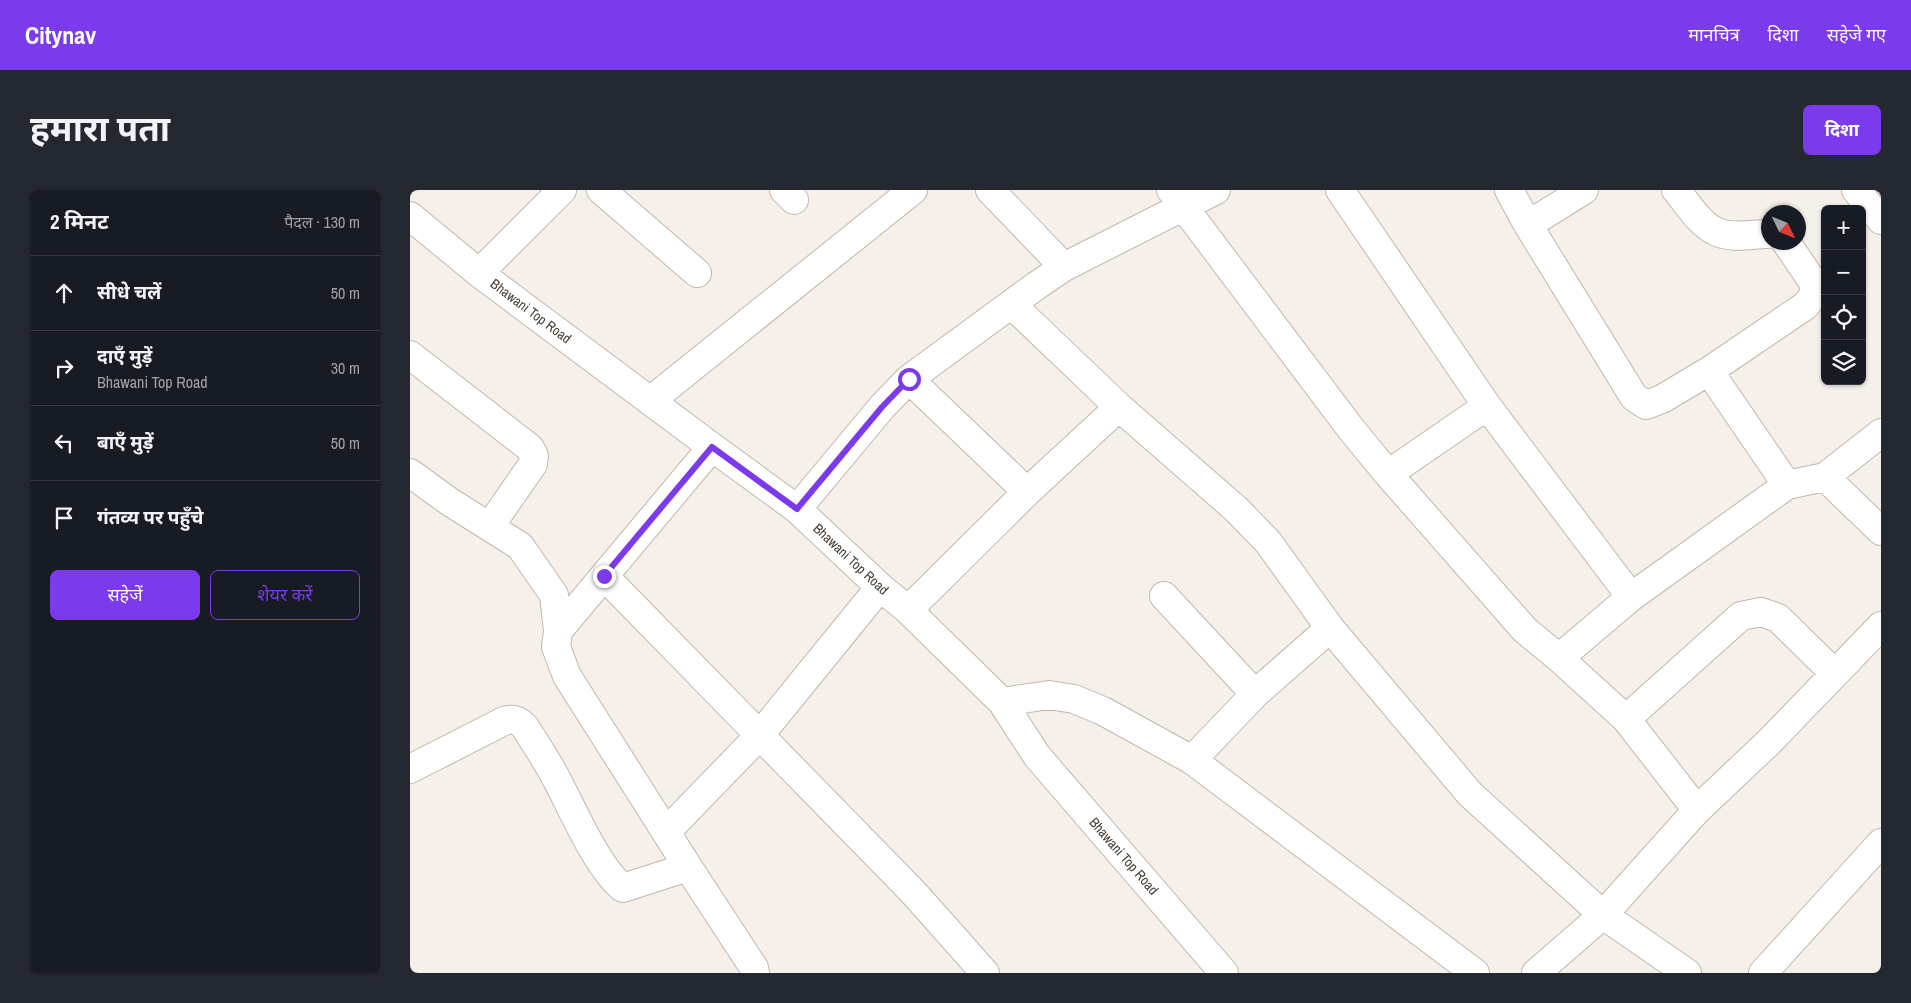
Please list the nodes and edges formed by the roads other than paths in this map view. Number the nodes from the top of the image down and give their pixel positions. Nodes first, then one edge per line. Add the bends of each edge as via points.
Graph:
1 (562, 190) edge
2 (601, 190) edge
3 (914, 190) edge
4 (990, 190) edge
5 (1216, 190) edge
6 (1340, 190) edge
7 (1509, 190) edge
8 (1584, 190) edge
9 (1676, 190) edge
10 (1856, 190) edge
11 (1177, 198) edge
12 (410, 216) edge
13 (1881, 220) edge
14 (1528, 225) junction
15 (1761, 234) edge
16 (1791, 250) edge
17 (1064, 267) junction
18 (480, 273) junction
19 (697, 273) dead end
20 (1011, 304) junction
21 (410, 355) edge
22 (1709, 371) junction
23 (909, 379) junction
24 (650, 401) junction
25 (1487, 406) junction
26 (1119, 407) junction
27 (1881, 433) edge
28 (712, 447) junction
29 (410, 473) edge
30 (1388, 474) junction
31 (1825, 478) junction
32 (1787, 485) junction
33 (1028, 492) junction
34 (797, 509) junction
35 (490, 526) junction
36 (1881, 531) edge
37 (604, 576) junction
38 (880, 587) junction
39 (1164, 596) dead end
40 (1631, 597) junction
41 (908, 610) junction
42 (1881, 626) edge
43 (1330, 628) junction
44 (558, 631) junction
45 (1559, 658) junction
46 (1834, 673) junction
47 (1255, 694) junction
48 (1002, 702) junction
49 (1626, 719) junction
50 (759, 736) junction
51 (1192, 760) junction
52 (410, 770) edge
53 (1696, 810) junction
54 (666, 832) junction
55 (1878, 853) edge
56 (688, 867) junction
57 (1603, 915) junction
58 (756, 973) edge
59 (985, 973) edge
60 (1224, 973) edge
61 (1475, 973) edge
62 (1536, 973) edge
63 (1687, 973) edge
64 (1763, 973) edge

1 - 18 street
2 - 19 street
3 - 24 street
4 - 17 street
5 - 11 street
6 - 25 street
7 - 14 street
8 - 14 street
9 - 15 street via 1704,223 1718,232
10 - 13 street
11 - 17 street
11 - 30 street
12 - 18 street, Bhawani Top Road
14 - 22 street via 1634,397 1646,405
16 - 22 street via 1813,282 1815,294 1805,306
17 - 20 street
18 - 24 street, Bhawani Top Road
20 - 23 street
20 - 26 street
21 - 35 street via 530,448 534,456 533,464
22 - 32 street
23 - 33 street
23 - 34 street
24 - 28 street, Bhawani Top Road
25 - 30 street
25 - 40 street
26 - 33 street
26 - 43 street via 1236,509 1268,542
27 - 31 street
28 - 34 street, Bhawani Top Road
28 - 37 street
29 - 35 street
30 - 45 street via 1525,630
31 - 32 street
31 - 36 street
32 - 40 street
33 - 41 street
34 - 38 street, Bhawani Top Road
35 - 44 street via 520,546 554,595
37 - 44 street
37 - 50 street
38 - 41 street, Bhawani Top Road
38 - 50 street
39 - 47 street
40 - 45 street
41 - 48 street, Bhawani Top Road
42 - 46 street
43 - 47 street
43 - 57 street via 1470,794
44 - 54 street via 556,647 567,676
45 - 49 street
46 - 49 street via 1778,618 1761,612 1741,616
46 - 53 street via 1769,742
47 - 51 street
48 - 51 street via 1049,695 1074,699 1103,711
48 - 60 street, Bhawani Top Road via 1037,756
49 - 53 street
50 - 54 street
50 - 59 street via 913,892
51 - 61 street
52 - 56 street via 504,721 518,720 556,777 612,879 623,888
53 - 57 street
54 - 56 street
55 - 64 street
56 - 58 street
57 - 62 street
57 - 63 street

